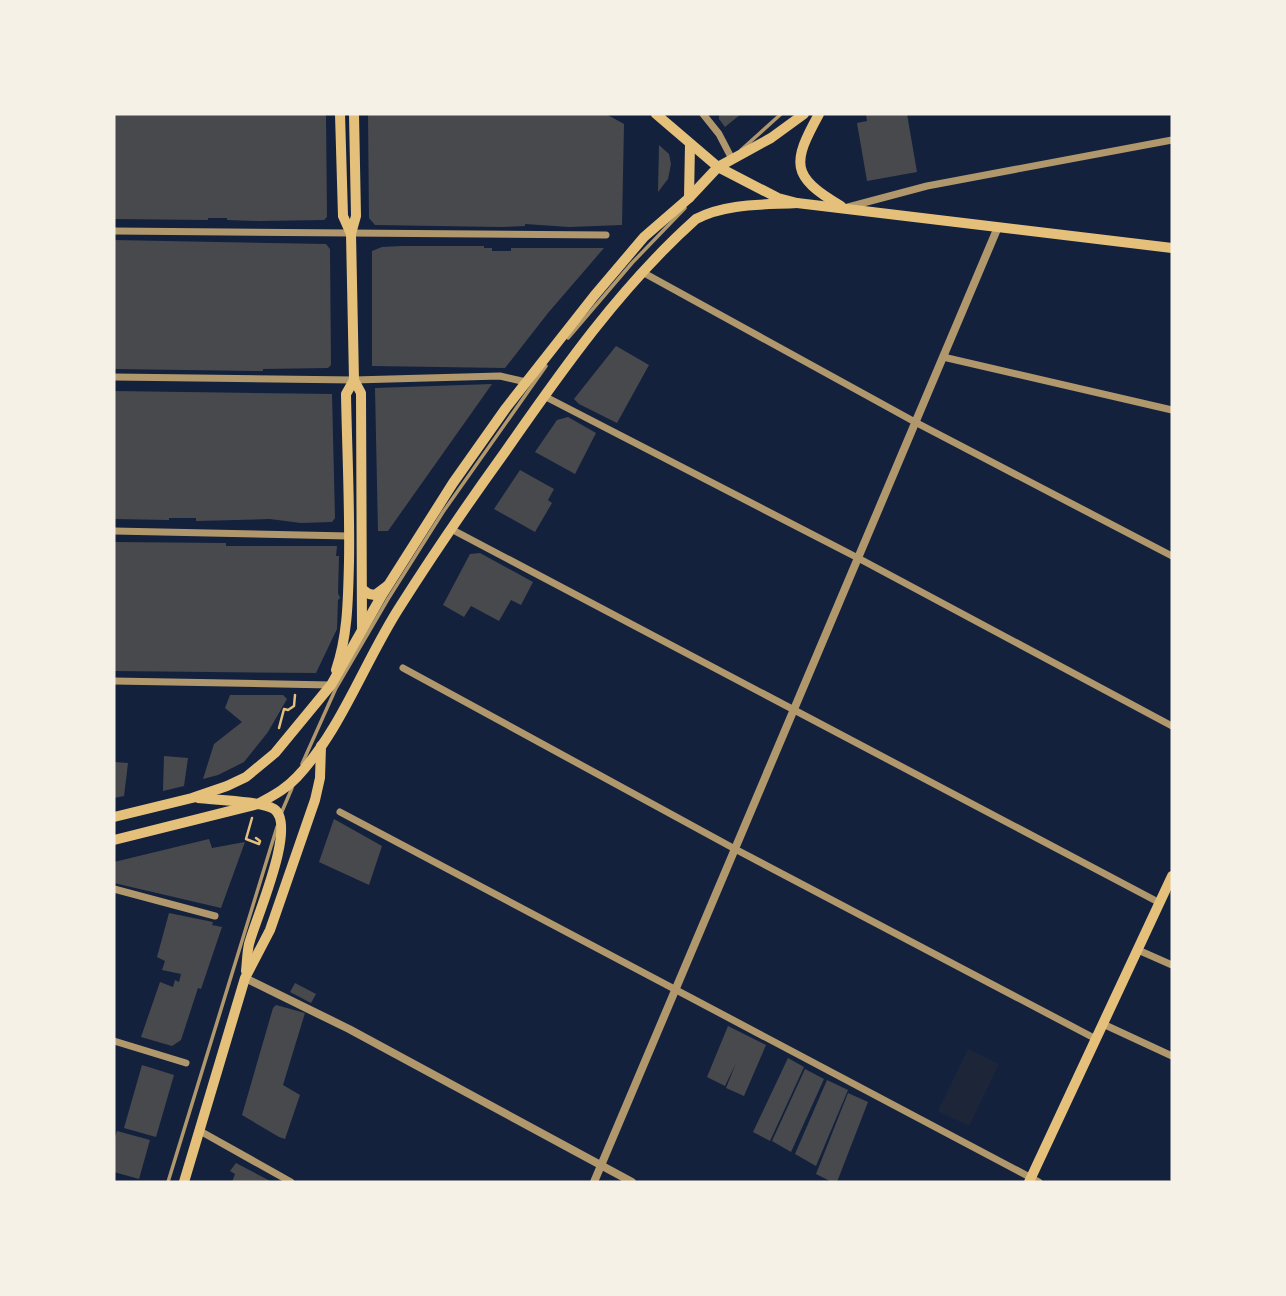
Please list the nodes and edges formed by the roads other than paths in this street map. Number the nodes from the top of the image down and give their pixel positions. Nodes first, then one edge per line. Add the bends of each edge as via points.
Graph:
1 (340, 114) edge
2 (354, 114) edge
3 (656, 114) edge
4 (703, 114) edge
5 (781, 114) edge
6 (804, 114) edge
7 (819, 114) edge
8 (1172, 140) edge
9 (690, 144) junction
10 (732, 159) junction
11 (720, 168) junction
12 (734, 175) junction
13 (689, 198) junction
14 (797, 203) junction
15 (844, 209) junction
16 (998, 227) junction
17 (114, 231) edge
18 (351, 234) junction
19 (606, 235) dead end
20 (1172, 248) edge
21 (644, 273) junction
22 (943, 357) junction
23 (114, 377) edge
24 (354, 380) junction
25 (526, 382) junction
26 (544, 396) junction
27 (1172, 410) edge
28 (915, 422) junction
29 (451, 529) junction
30 (114, 531) edge
31 (349, 536) junction
32 (1172, 556) edge
33 (858, 558) junction
34 (390, 584) junction
35 (362, 589) junction
36 (363, 634) junction
37 (374, 648) junction
38 (403, 668) dead end
39 (114, 681) edge
40 (331, 685) junction
41 (794, 709) junction
42 (1172, 726) edge
43 (321, 746) junction
44 (297, 777) junction
45 (192, 797) junction
46 (257, 804) junction
47 (340, 812) dead end
48 (280, 816) junction
49 (114, 817) edge
50 (114, 840) edge
51 (735, 849) junction
52 (1172, 876) edge
53 (114, 889) edge
54 (1160, 903) junction
55 (215, 916) dead end
56 (1138, 950) junction
57 (1172, 965) edge
58 (245, 978) junction
59 (675, 990) junction
60 (1103, 1024) junction
61 (1096, 1039) junction
62 (114, 1041) edge
63 (1172, 1056) edge
64 (186, 1063) dead end
65 (200, 1130) junction
66 (601, 1165) junction
67 (1033, 1181) edge
68 (168, 1182) edge
69 (184, 1182) edge
70 (291, 1182) edge
71 (594, 1182) edge
72 (632, 1182) edge

1 - 18 main road via 343,216
2 - 18 main road via 356,216
3 - 9 main road
4 - 10 street
5 - 10 lane
6 - 10 main road
7 - 15 main road via 802,149 801,170 811,187
8 - 15 street via 927,186
9 - 11 main road
9 - 13 main road
10 - 11 main road
10 - 12 main road
11 - 12 main road
11 - 13 main road
11 - 36 lane via 558,349
12 - 14 main road
13 - 25 main road via 644,237
14 - 15 main road
14 - 21 main road via 742,206 706,214
15 - 16 main road
16 - 20 main road
16 - 22 street
17 - 18 street
18 - 19 street
18 - 24 main road
21 - 26 main road
21 - 28 street
22 - 27 street
22 - 28 street
23 - 24 street
24 - 25 street via 500,376
24 - 31 main road via 346,394
24 - 35 main road via 361,393
25 - 34 main road via 453,483
26 - 29 main road
26 - 33 street
28 - 32 street
28 - 33 street
29 - 37 main road
29 - 41 street
30 - 31 street
31 - 40 main road via 348,610 342,654
33 - 41 street
33 - 42 street
34 - 35 main road via 375,595
34 - 36 main road
35 - 36 main road
36 - 37 main road
36 - 40 main road
36 - 44 lane
37 - 43 main road
38 - 51 street
39 - 40 street
40 - 45 main road via 285,743 254,771
41 - 51 street
41 - 54 street
43 - 44 main road
43 - 58 main road via 315,800 270,930
44 - 46 main road
44 - 48 lane
45 - 46 main road
45 - 49 main road
46 - 48 main road
46 - 50 main road
47 - 59 street
48 - 58 main road via 280,847 249,944
48 - 68 lane
51 - 59 street
51 - 61 street
52 - 54 main road
53 - 55 street
54 - 56 main road
56 - 57 street
56 - 60 main road
58 - 65 main road
58 - 66 street via 348,1028
59 - 66 street
59 - 67 street
60 - 61 main road
60 - 63 street
61 - 67 main road
62 - 64 street
65 - 69 main road
65 - 70 street
66 - 71 street
66 - 72 street

